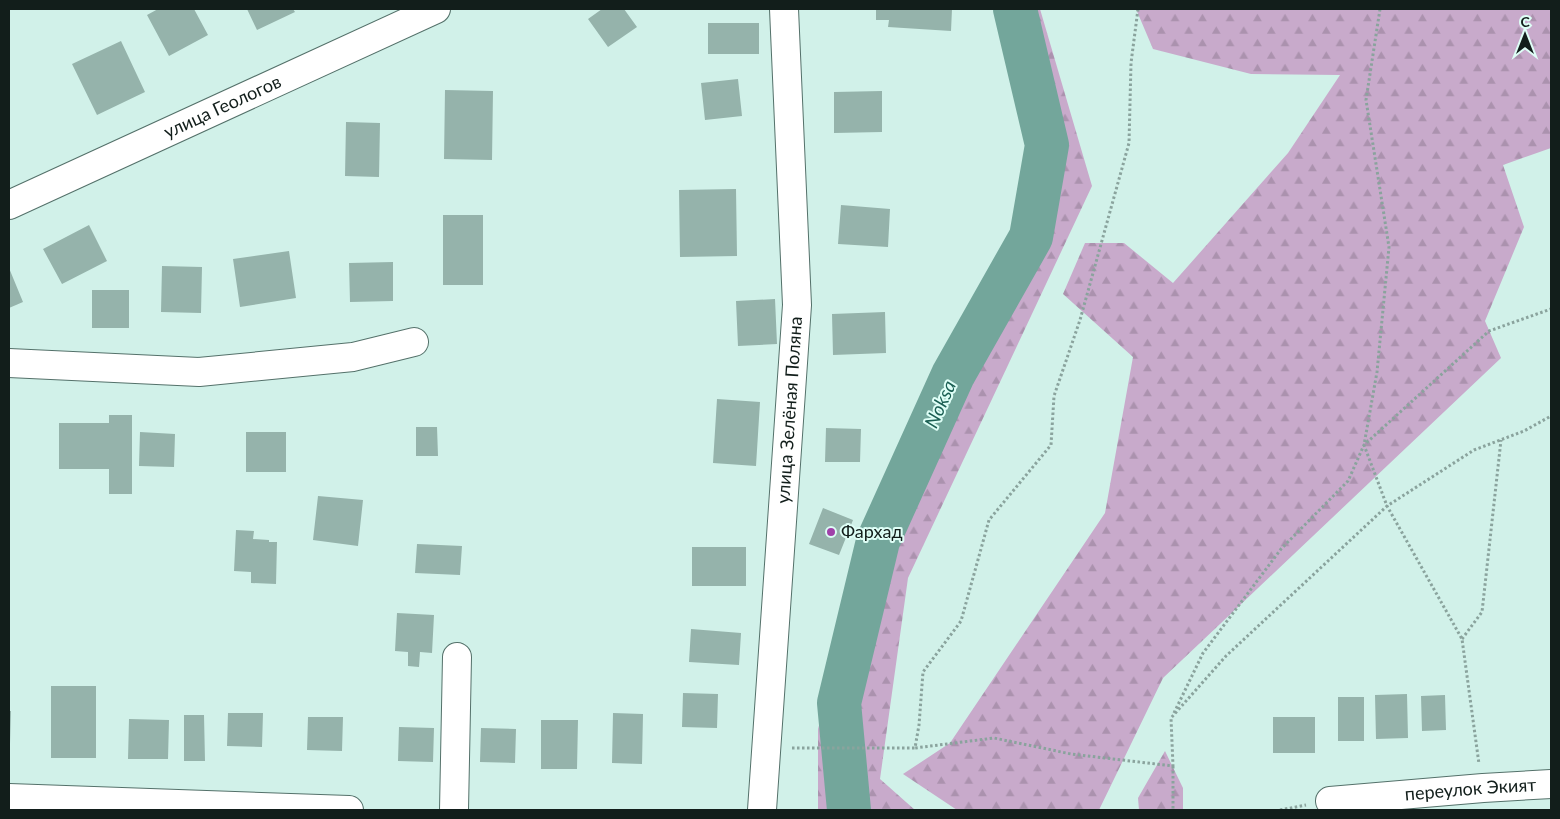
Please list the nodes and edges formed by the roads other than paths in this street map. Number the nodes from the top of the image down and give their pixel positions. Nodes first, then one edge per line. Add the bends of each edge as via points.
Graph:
1 (436, 9) edge
2 (784, 9) edge
3 (9, 205) edge
4 (414, 342) dead end
5 (9, 363) edge
6 (457, 657) dead end
7 (1551, 784) edge
8 (9, 798) edge
9 (1484, 799) edge
10 (1330, 801) dead end
11 (349, 810) edge
12 (454, 810) edge
13 (762, 810) edge

1 - 3 street, улица Геологов
2 - 13 street, улица Зелёная Поляна via 797,305
4 - 5 street via 353,357 199,372
6 - 12 street
7 - 9 street, переулок Экият
8 - 11 street
9 - 10 street, переулок Экият

